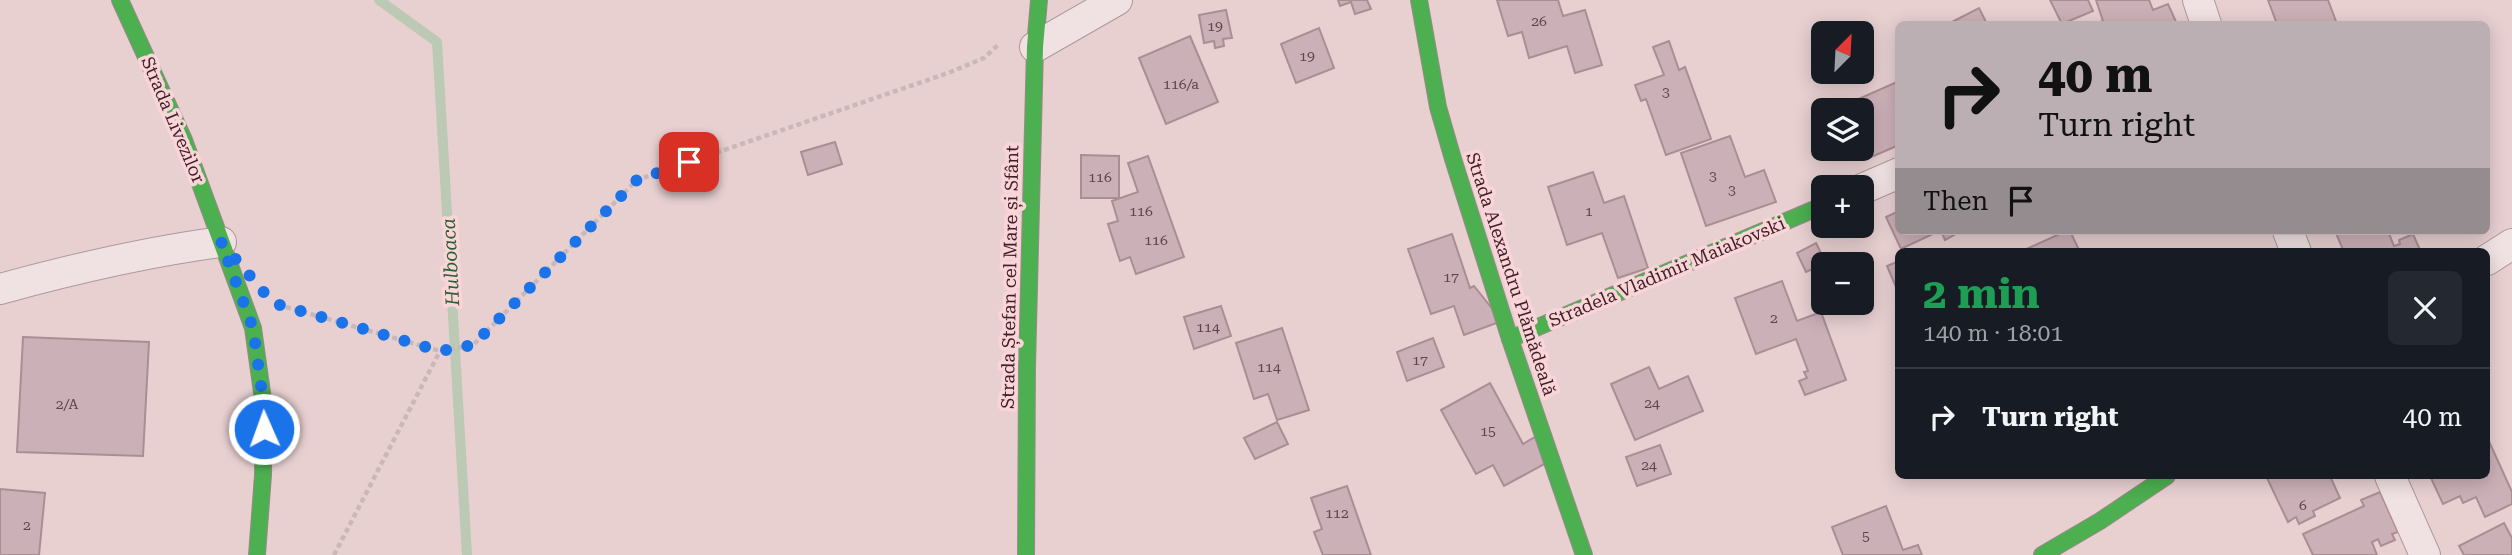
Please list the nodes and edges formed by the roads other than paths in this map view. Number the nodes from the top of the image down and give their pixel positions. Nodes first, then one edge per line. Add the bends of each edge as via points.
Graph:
1 (120, 0) edge
2 (1117, 0) edge
3 (1419, 0) edge
4 (2198, 0) edge
5 (1038, 5) edge
6 (2205, 21) edge
7 (1035, 47) junction
8 (1895, 175) edge
9 (1874, 184) edge
10 (1811, 211) edge
11 (221, 242) junction
12 (2512, 244) edge
13 (2490, 258) edge
14 (0, 289) edge
15 (1510, 339) junction
16 (2163, 479) edge
17 (2391, 479) edge
18 (257, 555) edge
19 (1026, 555) edge
20 (1584, 555) edge
21 (2042, 555) edge
22 (2425, 555) edge

1 - 11 street, Strada Livezilor via 184,140
2 - 7 street
3 - 15 street, Strada Alexandru Plămădeală via 1438,107
4 - 6 street
5 - 7 street, Strada Ștefan cel Mare și Sfânt
7 - 19 street, Strada Ștefan cel Mare și Sfânt
8 - 9 street
10 - 15 street, Stradela Vladimir Maiakovski
11 - 14 street via 77,267
11 - 18 street, Strada Livezilor via 253,328 264,407
12 - 13 street
15 - 20 street, Strada Alexandru Plămădeală
16 - 21 street
17 - 22 street

